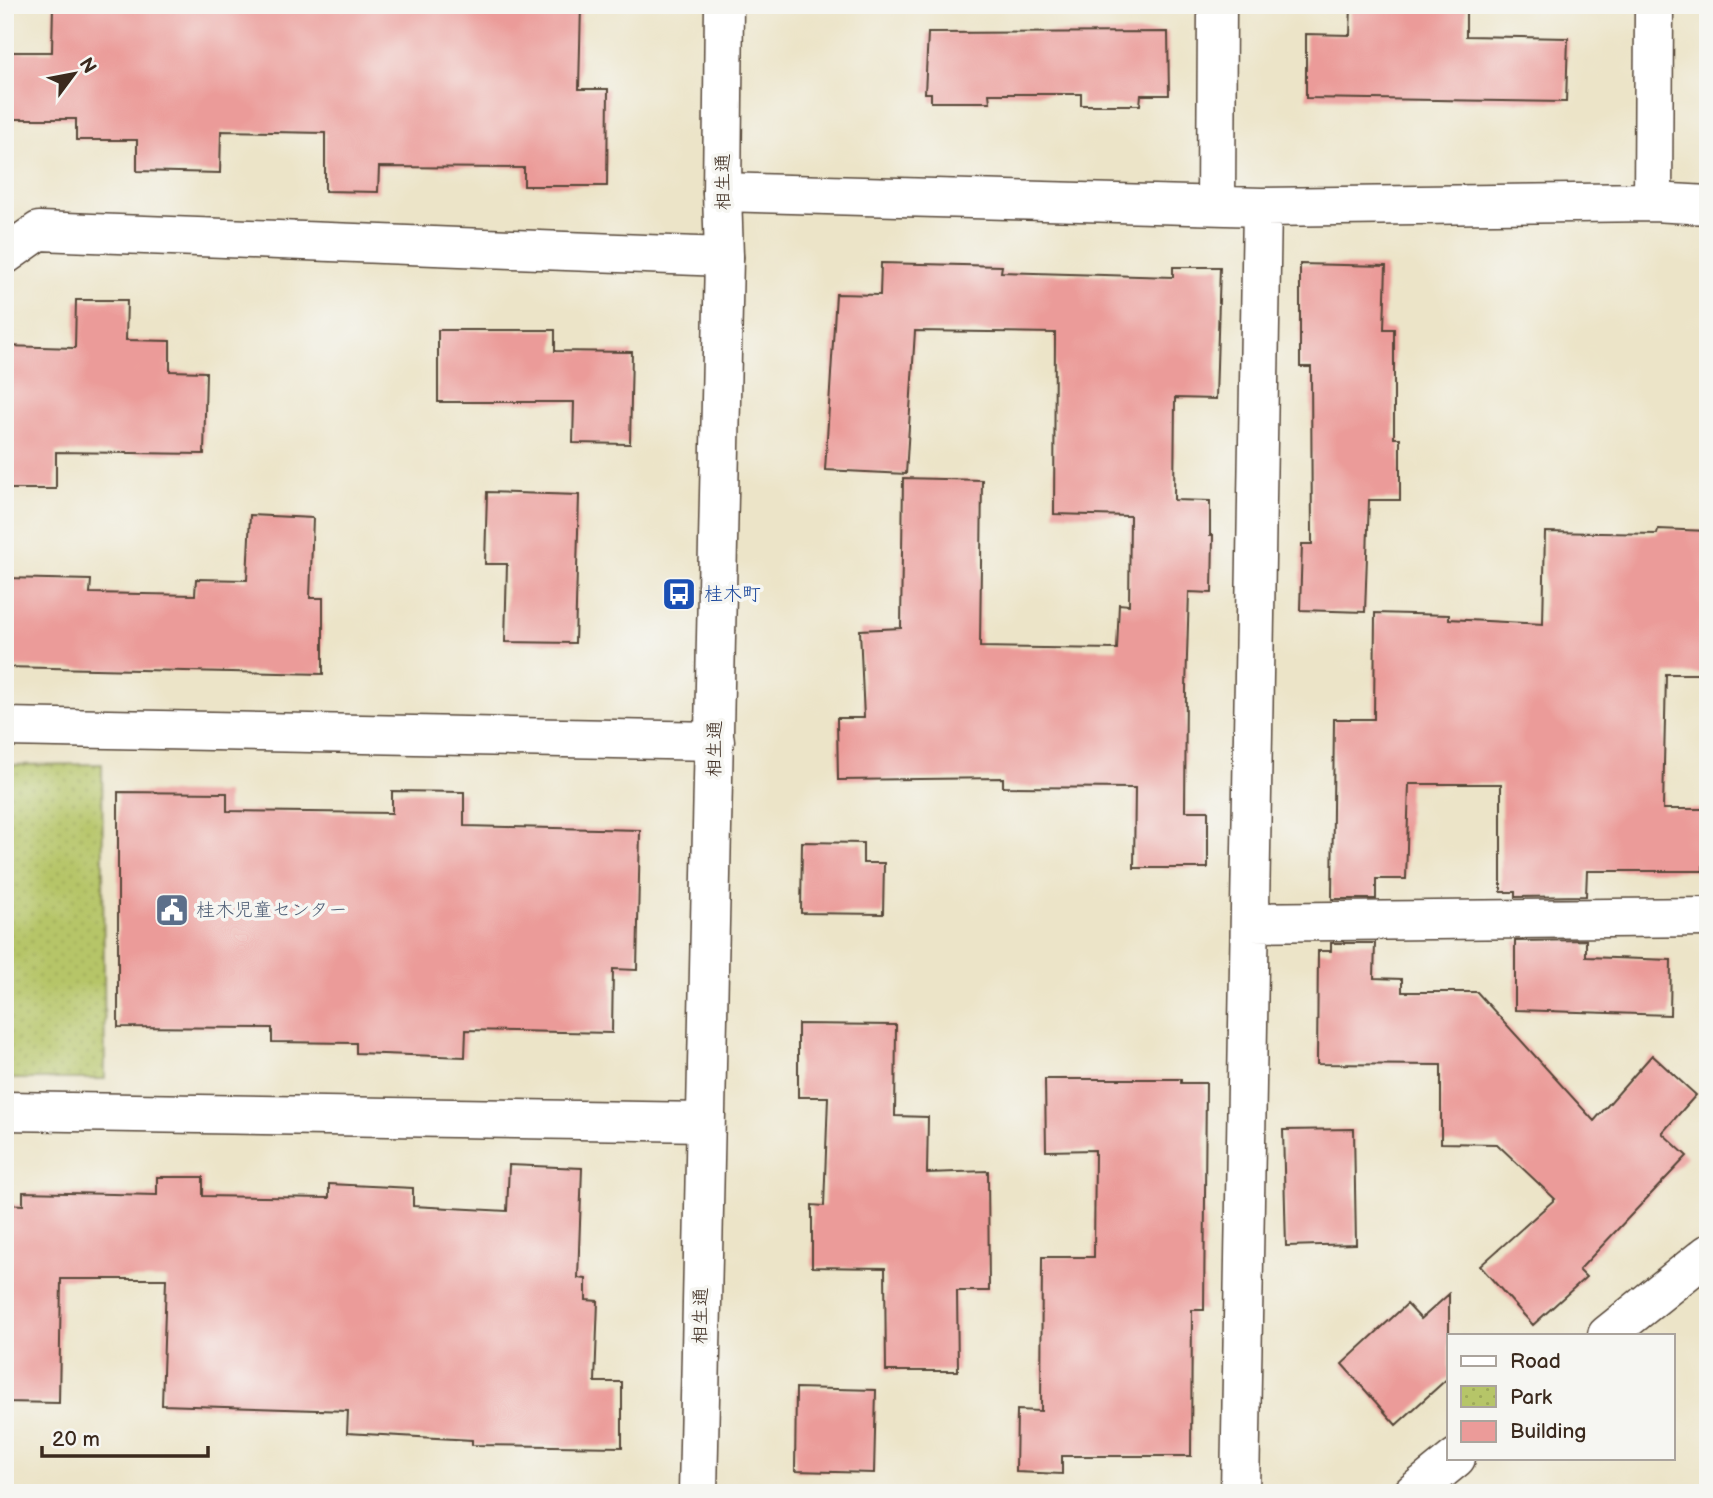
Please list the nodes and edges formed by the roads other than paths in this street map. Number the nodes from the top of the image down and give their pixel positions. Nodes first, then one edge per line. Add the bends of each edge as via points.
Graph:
1 (724, 5) edge
2 (1217, 5) edge
3 (1654, 5) edge
4 (722, 192) junction
5 (1653, 202) junction
6 (1216, 204) junction
7 (1708, 205) edge
8 (1262, 207) junction
9 (22, 231) edge
10 (5, 255) edge
11 (724, 257) junction
12 (5, 727) edge
13 (715, 741) junction
14 (1708, 917) edge
15 (1250, 922) junction
16 (5, 1111) edge
17 (705, 1122) junction
18 (1708, 1254) edge
19 (1608, 1334) edge
20 (1454, 1460) edge
21 (698, 1493) edge
22 (1240, 1493) edge
23 (1413, 1493) edge

1 - 4 street, 相生通
2 - 6 street
3 - 5 street
4 - 6 street
4 - 11 street, 相生通
5 - 7 street
5 - 8 street
6 - 8 street
8 - 15 street
9 - 10 street
9 - 11 street
11 - 13 street, 相生通
12 - 13 street
13 - 17 street, 相生通
14 - 15 street
15 - 22 street
16 - 17 street
17 - 21 street, 相生通
18 - 19 street
20 - 23 street

